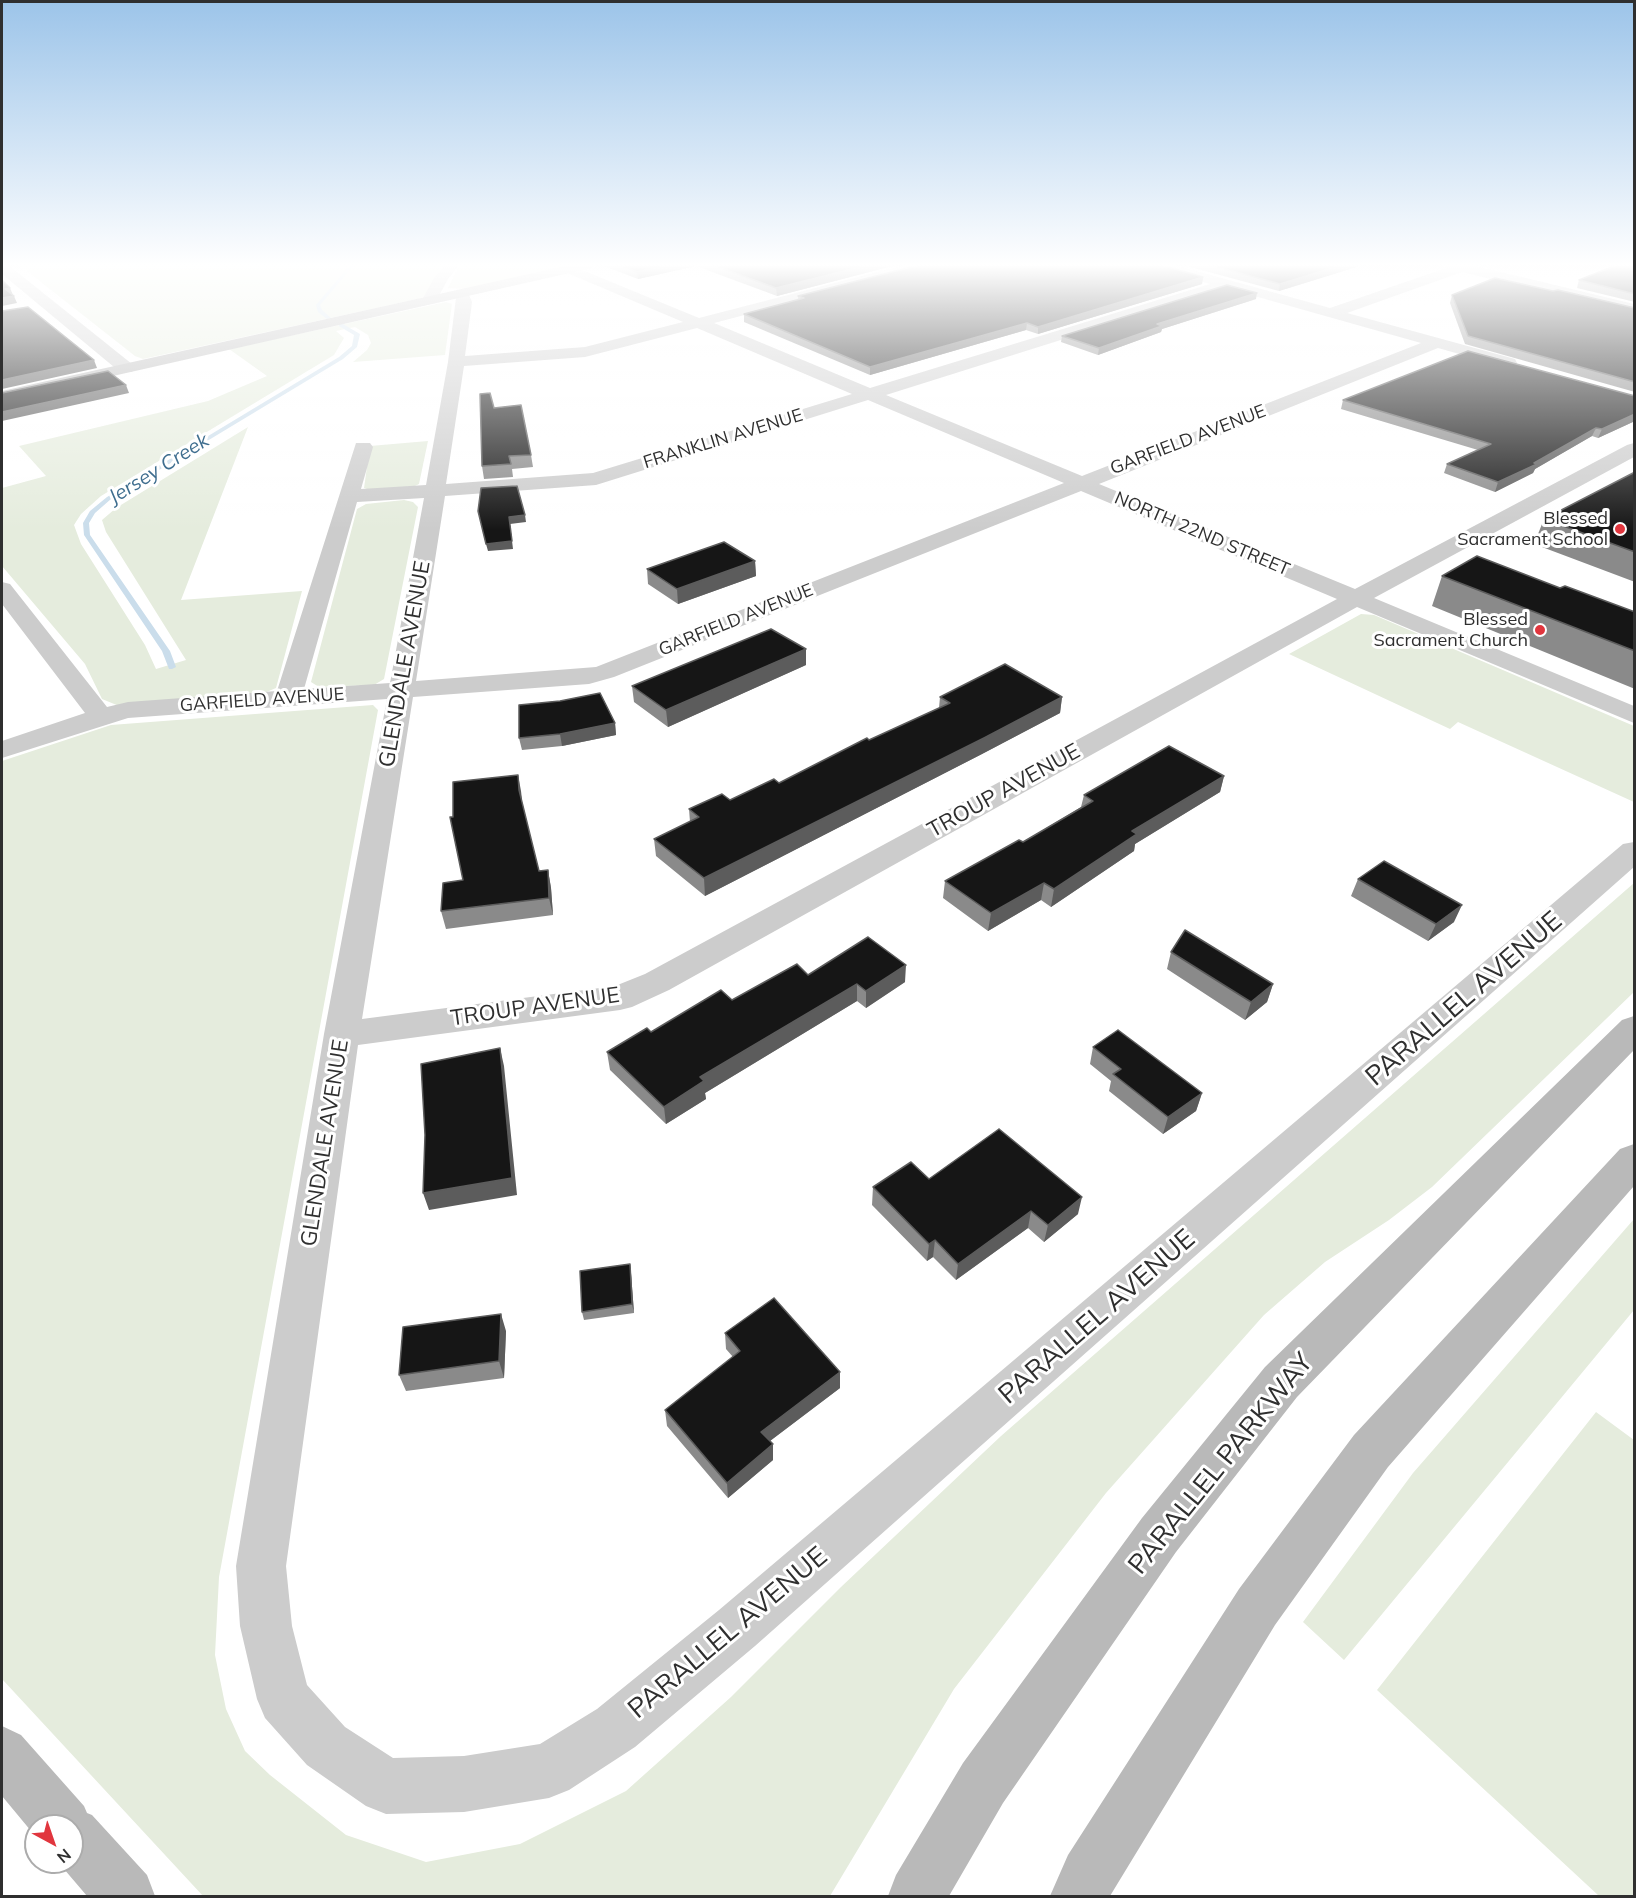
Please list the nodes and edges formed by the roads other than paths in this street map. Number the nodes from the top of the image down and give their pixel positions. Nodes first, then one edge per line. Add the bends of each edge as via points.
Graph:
1 (107, 353) edge
2 (187, 353) edge
3 (457, 353) edge
4 (578, 353) edge
5 (768, 353) edge
6 (1002, 353) edge
7 (1413, 353) edge
8 (1470, 353) edge
9 (456, 362) junction
10 (126, 368) junction
11 (1524, 368) edge
12 (870, 393) junction
13 (2, 396) edge
14 (363, 447) dead end
15 (1635, 449) edge
16 (1080, 483) junction
17 (434, 492) junction
18 (349, 496) junction
19 (2, 589) edge
20 (1356, 598) junction
21 (400, 690) junction
22 (288, 699) junction
23 (1635, 715) edge
24 (101, 716) junction
25 (2, 750) edge
26 (1635, 851) edge
27 (1635, 1029) edge
28 (342, 1034) junction
29 (1635, 1160) edge
30 (2, 1754) edge
31 (549, 1770) joint
32 (54, 1814) edge
33 (84, 1849) edge
34 (126, 1896) edge
35 (917, 1896) edge
36 (1079, 1896) edge

1 - 10 street
2 - 10 main road
3 - 9 street, GLENDALE AVENUE
4 - 9 street
5 - 12 street, NORTH 22ND STREET
6 - 12 street, FRANKLIN AVENUE
7 - 16 street, GARFIELD AVENUE
8 - 11 street
9 - 17 street, GLENDALE AVENUE
10 - 13 main road
12 - 16 street, NORTH 22ND STREET
12 - 17 street, FRANKLIN AVENUE via 596,479
14 - 18 street
15 - 20 street, TROUP AVENUE
16 - 20 street, NORTH 22ND STREET
16 - 21 street, GARFIELD AVENUE via 605,672
17 - 18 street, FRANKLIN AVENUE
17 - 21 street, GLENDALE AVENUE
18 - 22 street
19 - 24 street
20 - 23 street, NORTH 22ND STREET
20 - 28 street, TROUP AVENUE via 657,982 620,998
21 - 22 street, GARFIELD AVENUE
21 - 28 street, GLENDALE AVENUE
22 - 24 street, GARFIELD AVENUE via 158,707
24 - 25 street, GARFIELD AVENUE
26 - 31 street, PARALLEL AVENUE via 737,1628 616,1728
27 - 35 main road, PARALLEL PARKWAY via 1281,1382 1125,1582 983,1783
28 - 31 street, GLENDALE AVENUE via 261,1566 266,1626 284,1699 326,1746 386,1785 464,1784
29 - 36 main road via 1371,1451 1257,1607
30 - 32 main road
33 - 34 main road

